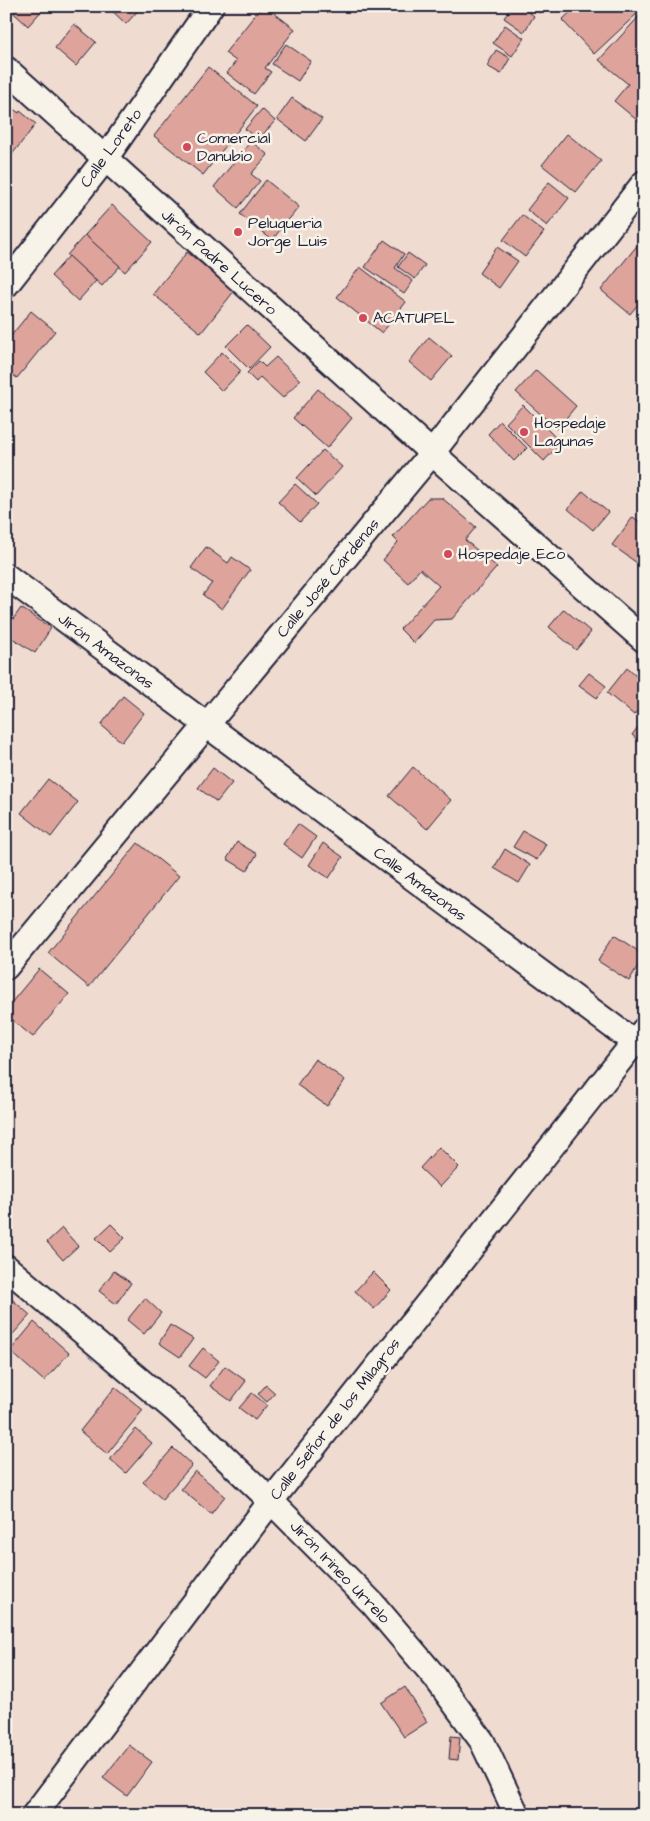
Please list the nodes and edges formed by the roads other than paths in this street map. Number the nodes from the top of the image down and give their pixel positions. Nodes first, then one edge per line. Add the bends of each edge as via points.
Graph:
1 (211, 6) edge
2 (6, 70) edge
3 (105, 159) junction
4 (644, 183) edge
5 (6, 285) edge
6 (432, 454) junction
7 (6, 576) edge
8 (644, 640) edge
9 (206, 725) junction
10 (6, 968) edge
11 (639, 1036) edge
12 (6, 1268) edge
13 (271, 1501) junction
14 (34, 1815) edge
15 (517, 1815) edge

1 - 3 street, Calle Loreto
2 - 3 street, Jirón Padre Lucero
3 - 5 street, Calle Loreto
3 - 6 street, Jirón Padre Lucero
4 - 6 street, Calle José Cárdenas
6 - 8 street, Jirón Padre Lucero
6 - 9 street, Calle José Cárdenas
7 - 9 street, Jirón Amazonas
9 - 10 street, Calle José Cárdenas
9 - 11 street, Calle Amazonas
11 - 13 street, Calle Señor de los Milagros
12 - 13 street, Jirón Irineo Urrelo via 174,1410
13 - 14 street, Calle Señor de los Milagros
13 - 15 street, Jirón Irineo Urrelo via 373,1604 435,1677 482,1741

